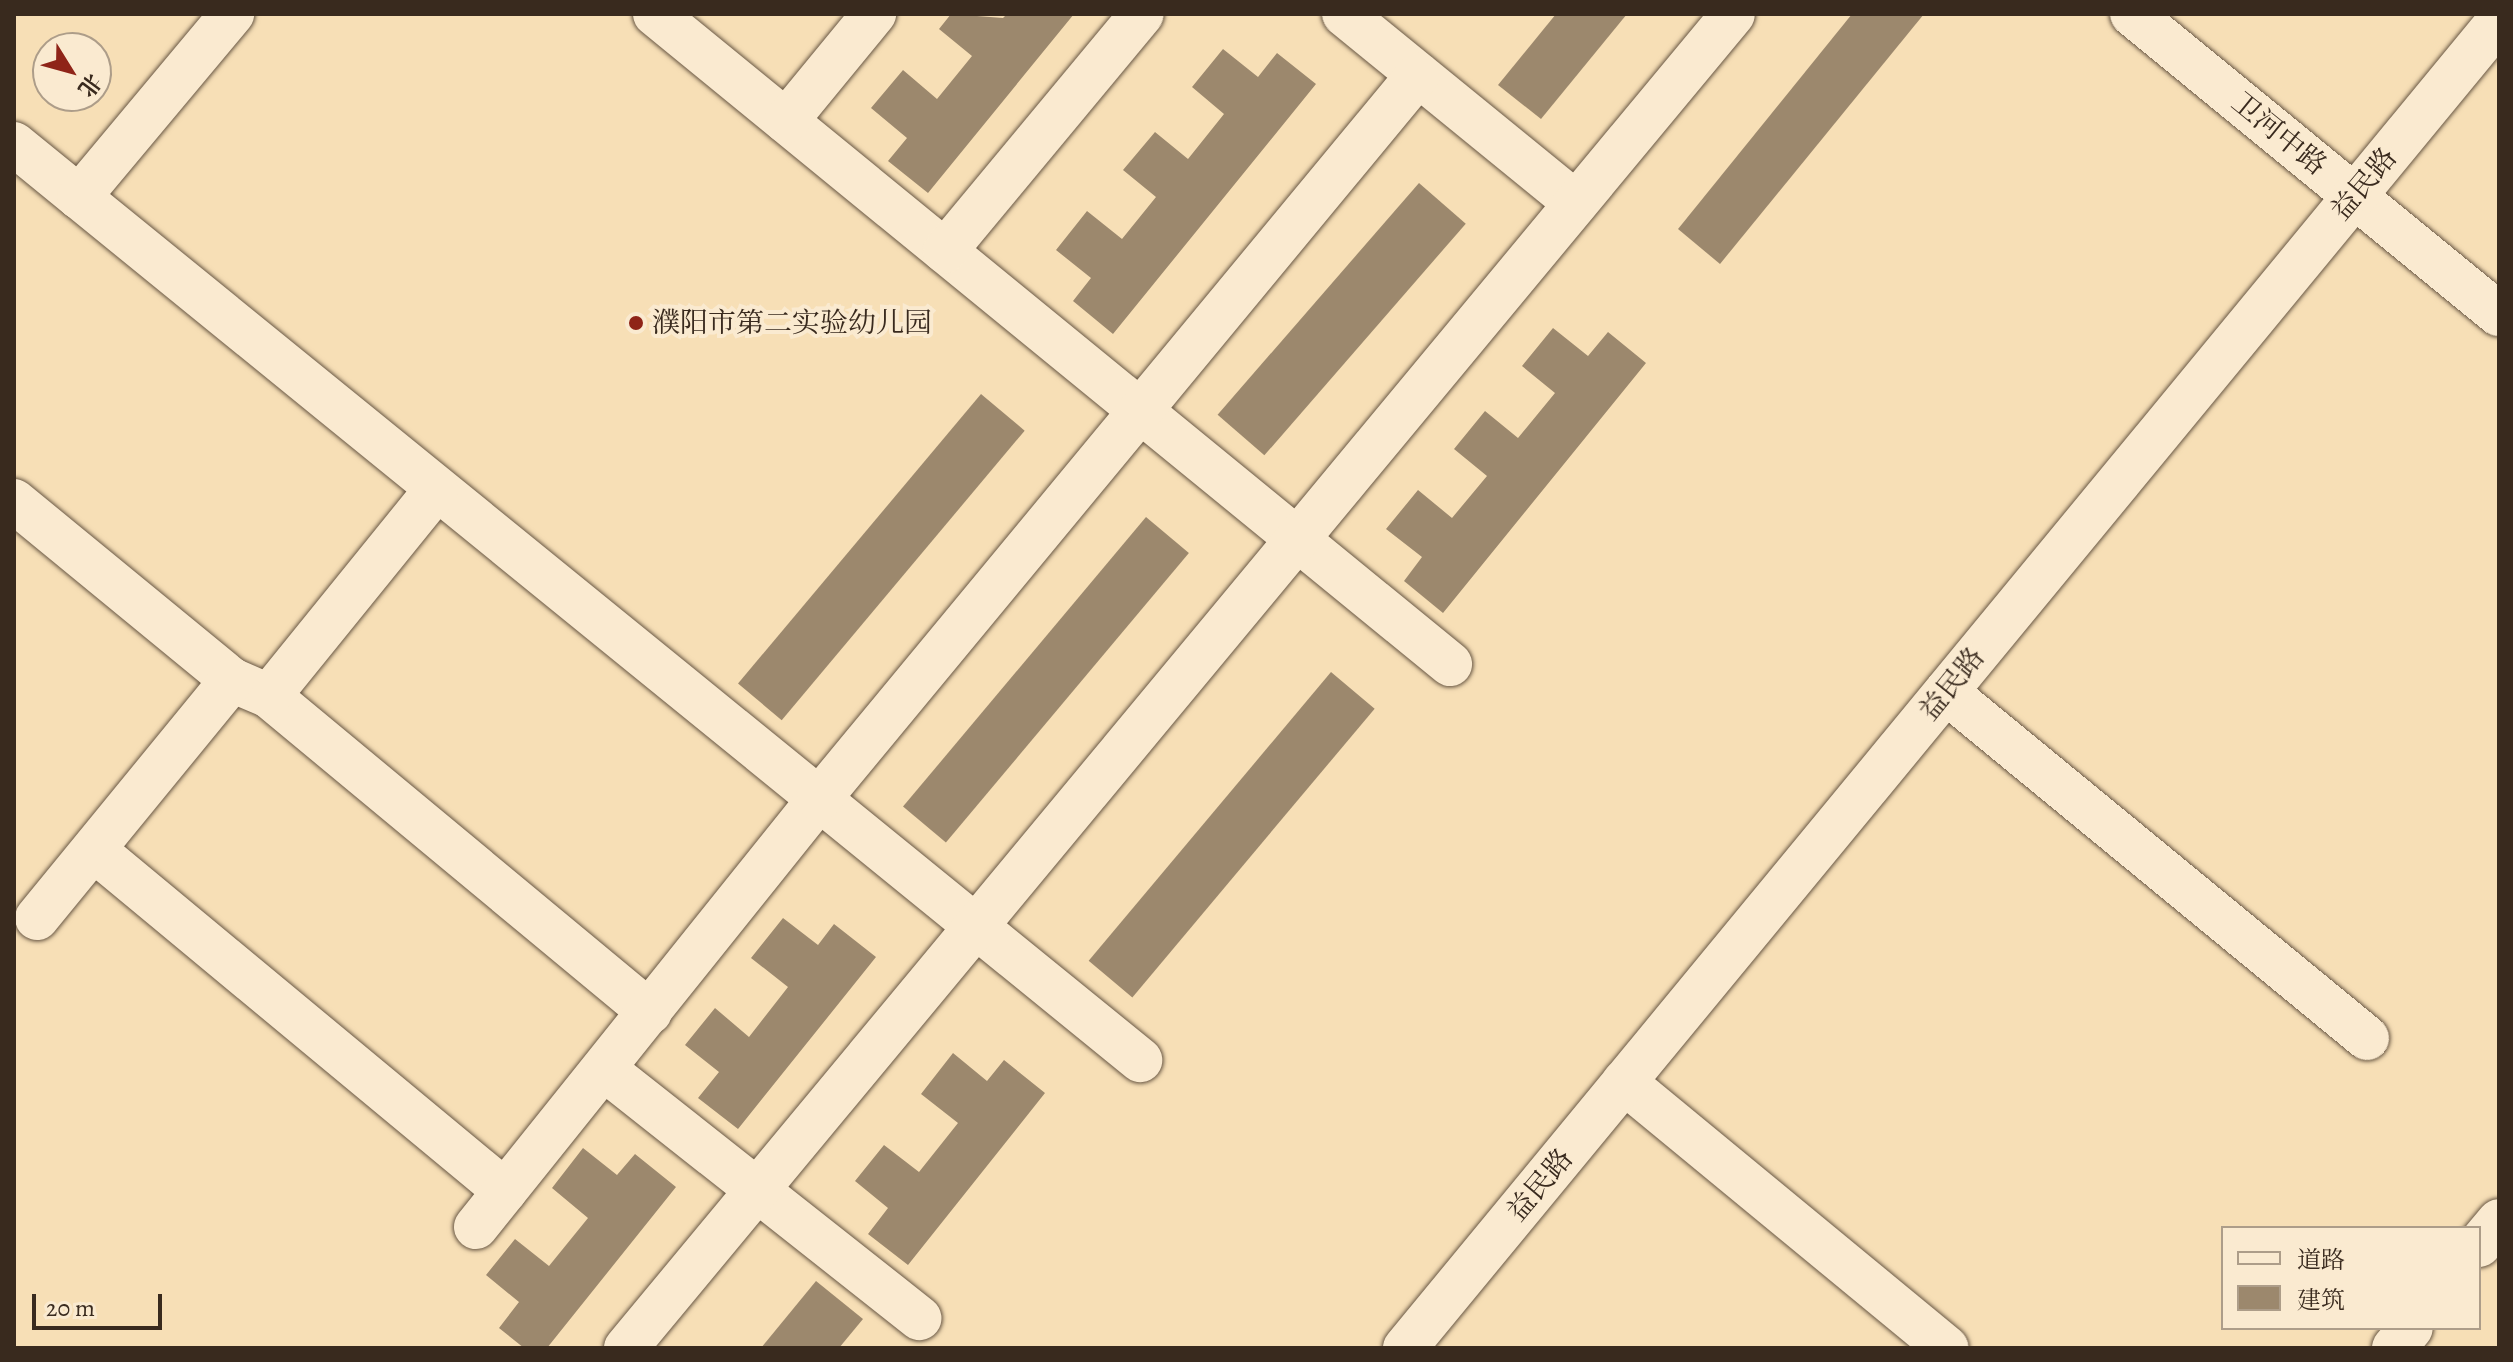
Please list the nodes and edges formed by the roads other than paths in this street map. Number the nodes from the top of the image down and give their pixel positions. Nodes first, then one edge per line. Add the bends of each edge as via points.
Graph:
1 (232, 14) edge
2 (655, 14) edge
3 (874, 14) edge
4 (1142, 14) edge
5 (1344, 14) edge
6 (1733, 14) edge
7 (2132, 14) edge
8 (2499, 21) edge
9 (1418, 75) junction
10 (786, 121) junction
11 (14, 144) edge
12 (2355, 196) junction
13 (79, 197) junction
14 (1576, 203) junction
15 (945, 251) junction
16 (2499, 314) edge
17 (1140, 411) junction
18 (436, 490) junction
19 (14, 501) edge
20 (1297, 539) junction
21 (1450, 664) dead end
22 (250, 688) junction
23 (1946, 692) junction
24 (819, 799) junction
25 (94, 850) junction
26 (37, 918) dead end
27 (975, 927) junction
28 (650, 1012) junction
29 (2367, 1038) dead end
30 (1140, 1060) dead end
31 (604, 1069) junction
32 (1624, 1082) junction
33 (758, 1189) junction
34 (505, 1191) junction
35 (2499, 1221) edge
36 (476, 1227) dead end
37 (2481, 1243) edge
38 (919, 1318) dead end
39 (2409, 1330) edge
40 (626, 1348) edge
41 (1405, 1348) edge
42 (1947, 1348) edge
43 (2394, 1348) edge

1 - 13 street
2 - 10 street
3 - 10 street
4 - 15 street
5 - 9 street
6 - 14 street
7 - 12 street, 卫河中路
8 - 12 street, 益民路
9 - 14 street
9 - 17 street
10 - 15 street
11 - 13 street
12 - 16 street, 卫河中路
12 - 23 street, 益民路
13 - 18 street
14 - 20 street
15 - 17 street
17 - 20 street
17 - 24 street
18 - 22 street
18 - 24 street
19 - 22 street
20 - 21 street
20 - 27 street
22 - 25 street
22 - 28 street
23 - 29 street
23 - 32 street, 益民路
24 - 27 street
24 - 28 street
25 - 26 street
25 - 34 street
27 - 30 street
27 - 33 street
28 - 31 street
31 - 33 street
31 - 34 street
32 - 41 street, 益民路
32 - 42 street
33 - 38 street
33 - 40 street
34 - 36 street
35 - 37 street
39 - 43 street

